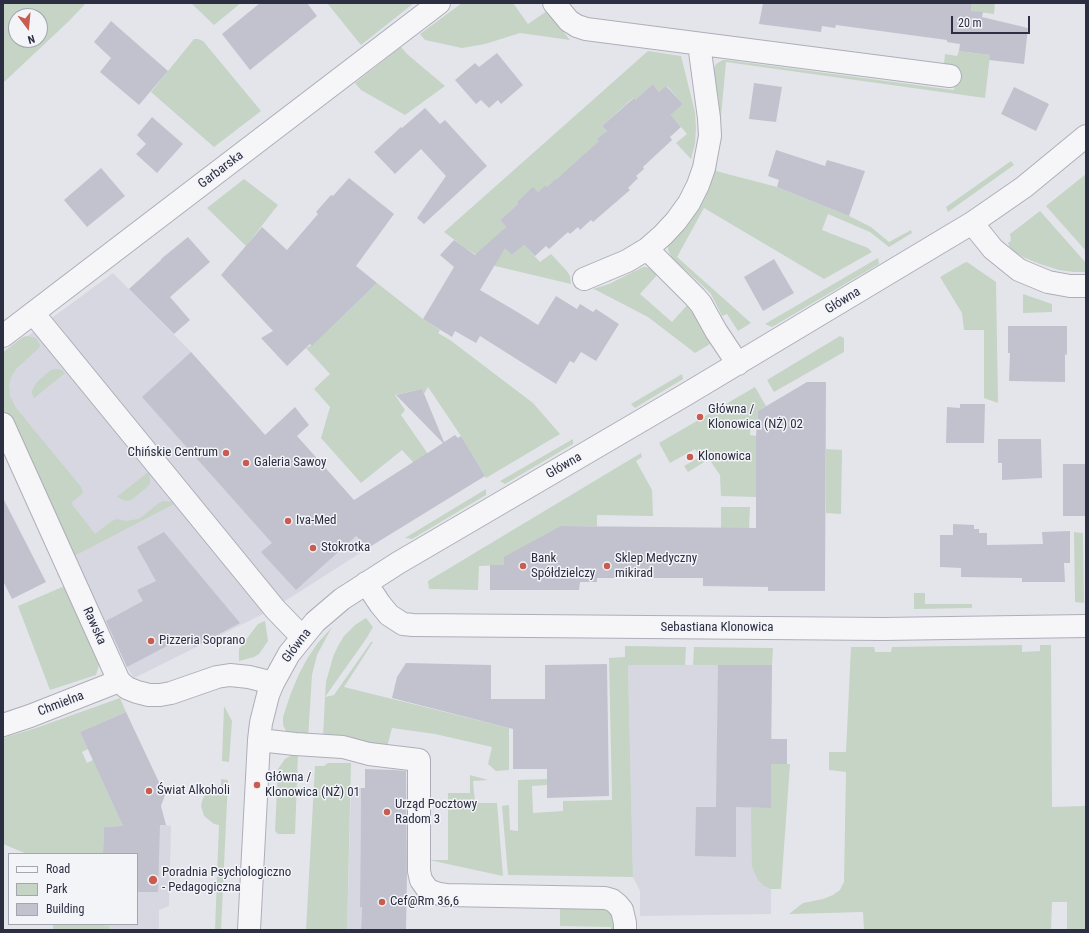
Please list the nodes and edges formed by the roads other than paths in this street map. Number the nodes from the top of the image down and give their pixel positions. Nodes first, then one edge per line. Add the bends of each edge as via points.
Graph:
1 (439, 3) edge
2 (554, 3) edge
3 (699, 44) junction
4 (950, 76) dead end
5 (1086, 136) edge
6 (972, 223) junction
7 (647, 249) junction
8 (584, 279) dead end
9 (1086, 286) edge
10 (33, 313) junction
11 (3, 336) edge
12 (738, 364) junction
13 (3, 424) edge
14 (366, 583) junction
15 (1086, 626) edge
16 (302, 637) junction
17 (119, 681) junction
18 (272, 683) junction
19 (3, 725) edge
20 (259, 740) junction
21 (248, 930) edge
22 (625, 930) edge

1 - 10 street, Garbarska
2 - 3 street via 569,21 586,30
3 - 4 street
3 - 7 street via 710,130 704,168 689,203 676,221
5 - 6 street, Główna via 1024,187
6 - 9 street via 993,249 1019,270 1048,282
6 - 12 street, Główna
7 - 8 street via 627,261
7 - 12 street via 701,304
10 - 11 street, Garbarska
10 - 16 street via 275,609
12 - 14 street, Główna
13 - 17 street, Rawska
14 - 15 street, Sebastiana Klonowica via 389,615 403,624 413,625 838,629
14 - 16 street, Główna via 328,610
16 - 18 street, Główna
17 - 18 street via 127,688 149,695 171,693 230,675
17 - 19 street, Chmielna
18 - 20 street, Główna via 264,709
20 - 21 street, Główna
20 - 22 street via 343,747 369,754 419,760 419,871 421,880 428,890 446,895 605,898 612,900 622,910

